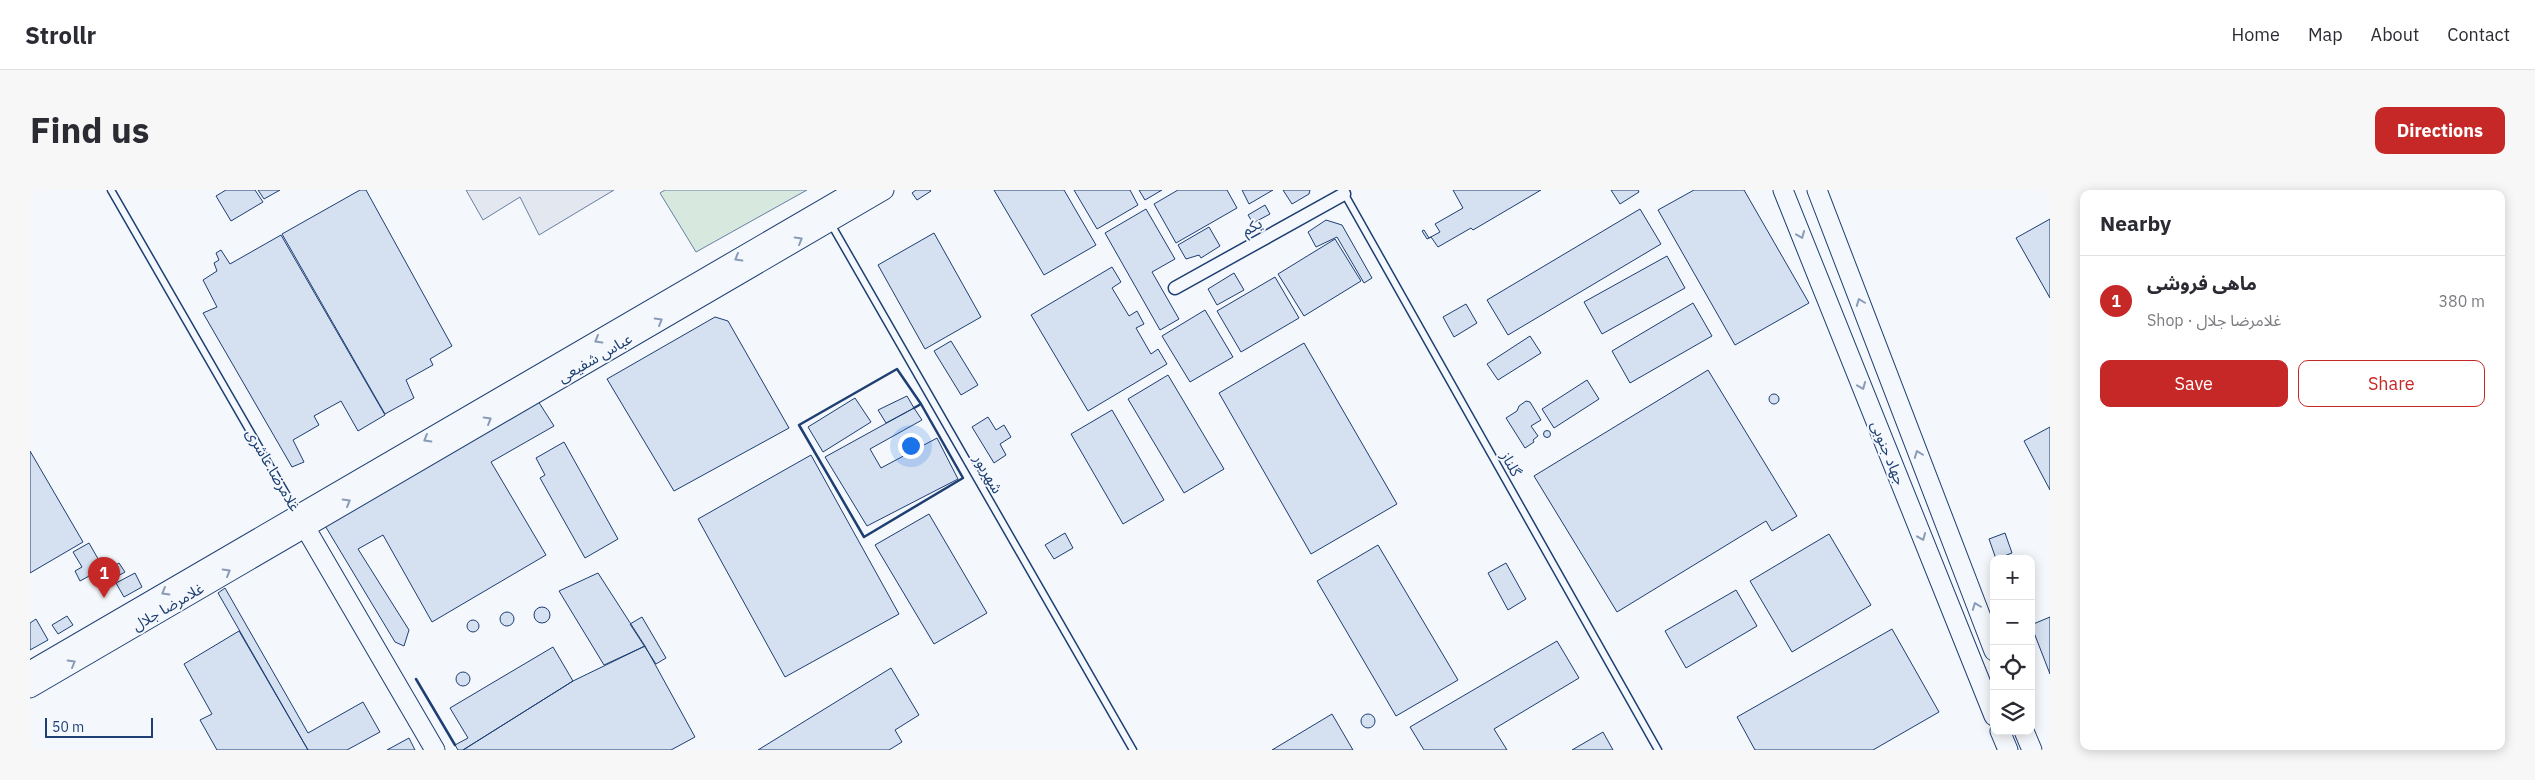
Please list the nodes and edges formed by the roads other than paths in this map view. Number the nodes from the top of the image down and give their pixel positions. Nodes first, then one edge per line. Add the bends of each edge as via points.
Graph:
1 (111, 190) edge
2 (856, 190) edge
3 (884, 190) edge
4 (1783, 190) edge
5 (1817, 190) edge
6 (1343, 192) edge
7 (826, 216) junction
8 (1175, 288) dead end
9 (301, 520) junction
10 (1992, 645) edge
11 (30, 671) edge
12 (30, 688) edge
13 (1990, 706) edge
14 (2002, 735) edge
15 (2026, 735) edge
16 (435, 750) edge
17 (1133, 750) edge
18 (1658, 750) edge
19 (2008, 750) edge
20 (2032, 750) edge

1 - 9 lane, غلامرضا عاشری
2 - 7 street, عباس شفیعی
3 - 7 street, عباس شفیعی
4 -> 13 street, جهاد جنوبی
10 -> 5 street, جهاد جنوبی
6 - 8 street, یکم
6 - 18 lane, گلناز
7 - 9 street, عباس شفیعی
7 - 17 lane, شهریور
9 -> 11 street, غلامرضا جلال
12 -> 9 street, غلامرضا جلال
9 - 16 street, غلامرضا عاشری
14 - 19 street
15 - 20 street

